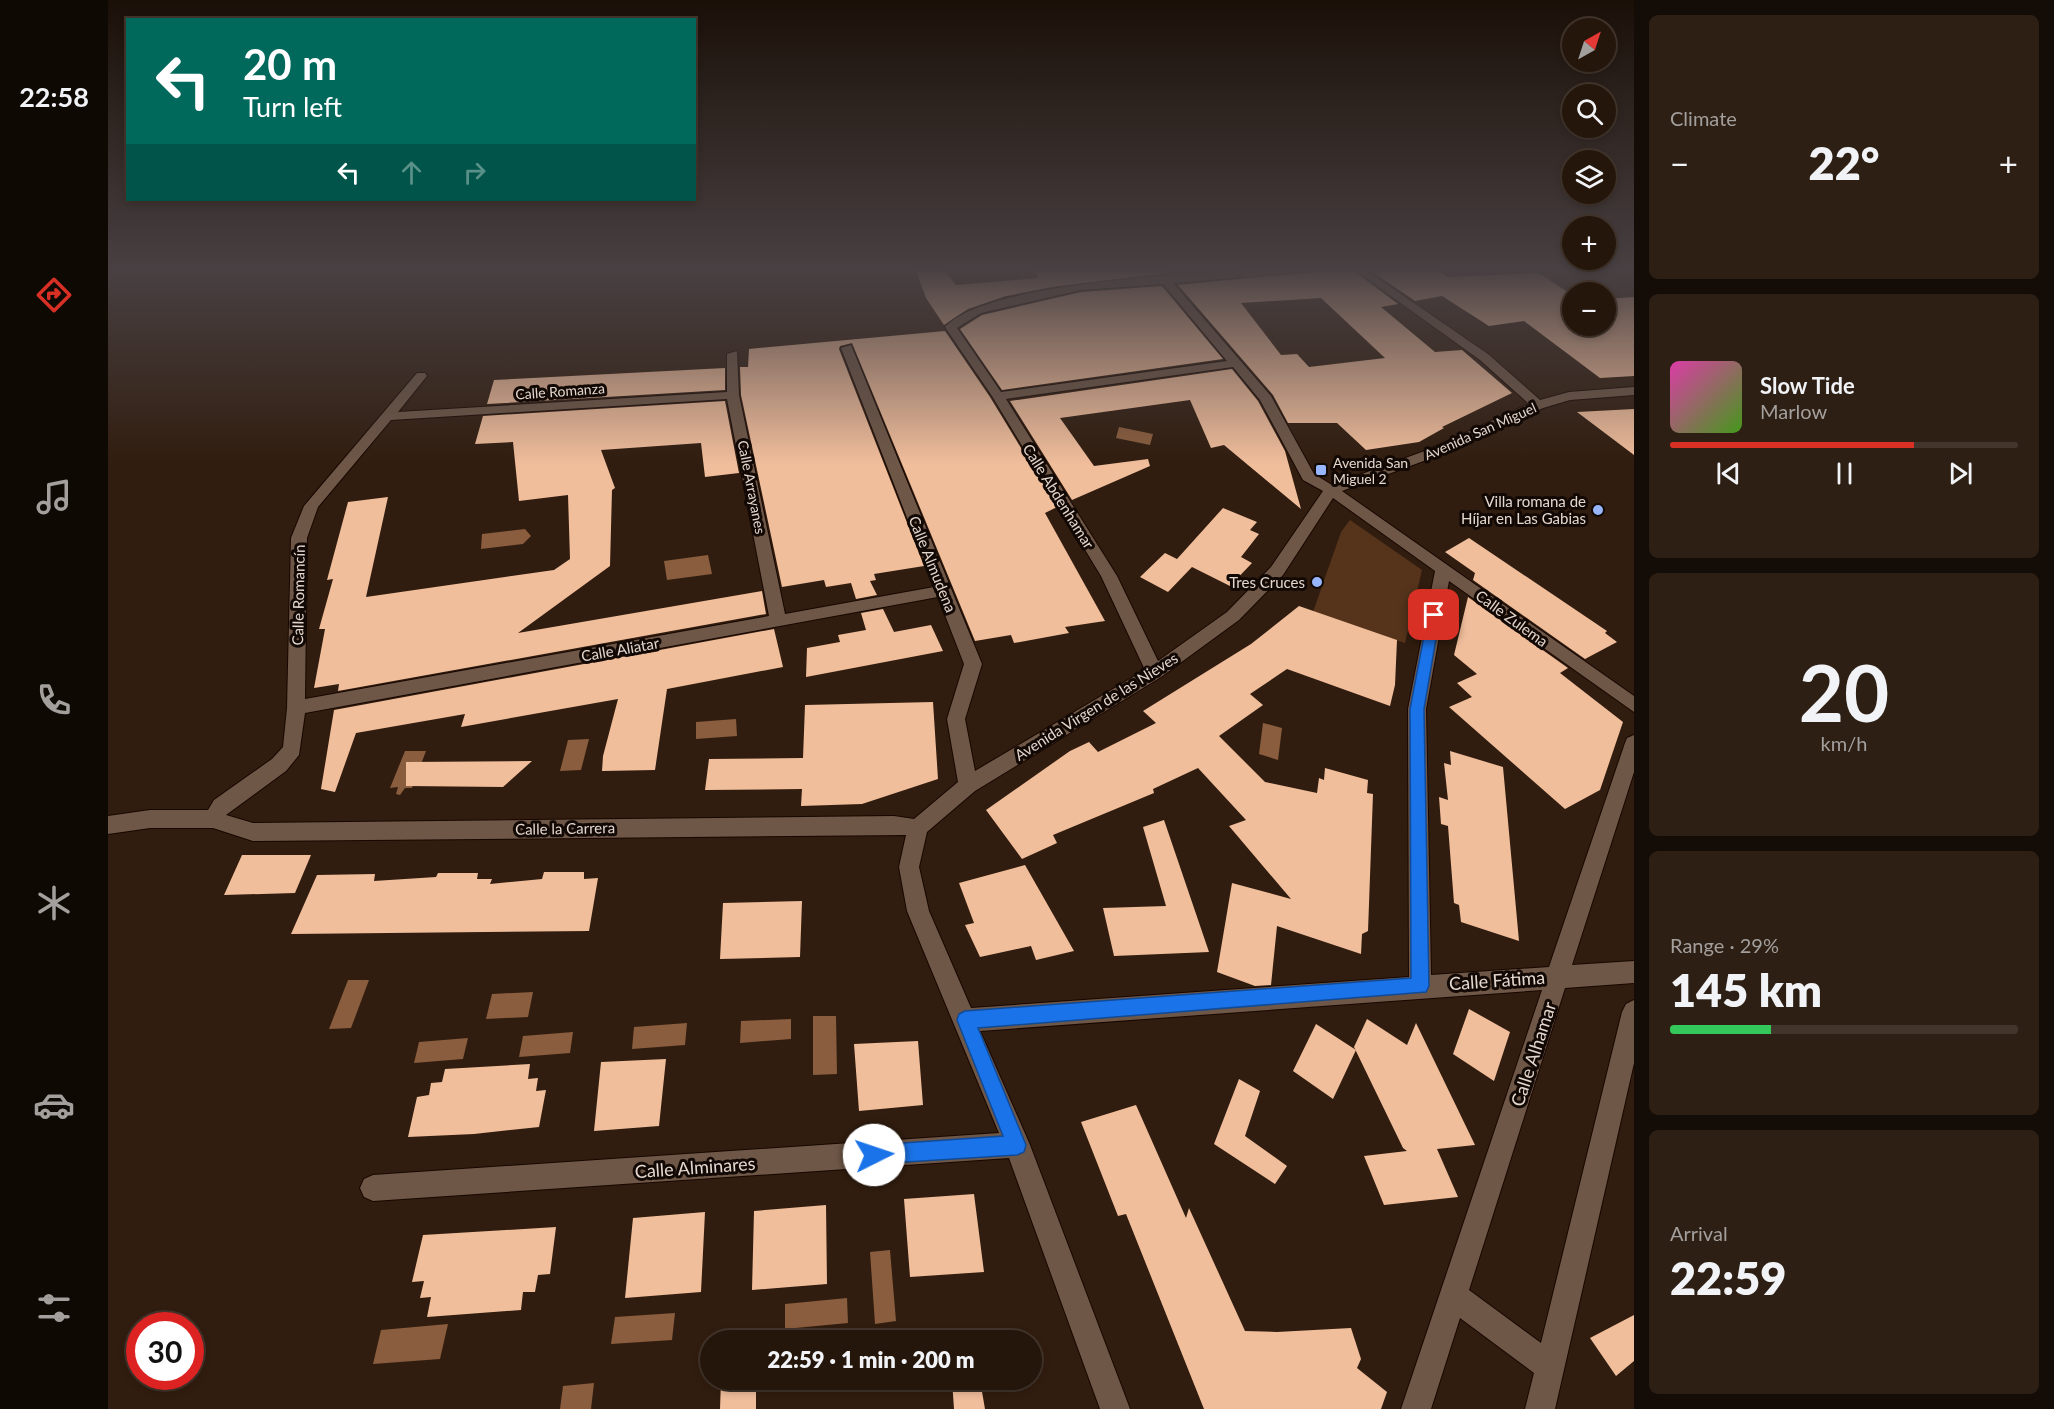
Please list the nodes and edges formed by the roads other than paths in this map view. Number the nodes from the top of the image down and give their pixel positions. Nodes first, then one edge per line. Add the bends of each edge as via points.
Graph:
1 (956, 334) edge
2 (1211, 334) edge
3 (1451, 334) edge
4 (847, 348) dead end
5 (733, 354) dead end
6 (1236, 363) junction
7 (421, 376) dead end
8 (1634, 391) edge
9 (733, 395) junction
10 (998, 396) junction
11 (1538, 405) junction
12 (390, 416) junction
13 (1331, 490) junction
14 (1443, 569) junction
15 (943, 591) junction
16 (778, 620) junction
17 (1155, 672) junction
18 (1634, 705) edge
19 (296, 708) junction
20 (1634, 743) edge
21 (968, 785) junction
22 (213, 819) junction
23 (108, 825) edge
24 (918, 828) junction
25 (1634, 972) edge
26 (1558, 976) junction
27 (1420, 986) junction
28 (1634, 1014) edge
29 (965, 1020) junction
30 (1017, 1145) junction
31 (373, 1188) dead end
32 (1454, 1296) junction
33 (1550, 1367) junction
34 (1115, 1409) edge
35 (1416, 1409) edge
36 (1540, 1409) edge

1 - 10 street, Calle Abdenhamar
2 - 6 street, Calle Zulema
3 - 11 street via 1484,357
4 - 15 street, Calle Almudena
5 - 9 street, Calle Arrayanes
6 - 10 street
6 - 13 street, Calle Zulema via 1266,399 1308,477
7 - 12 street, Calle Romancín
8 - 11 street, Avenida San Miguel via 1569,396
9 - 12 street, Calle Romanza
9 - 16 street, Calle Arrayanes
10 - 17 street, Calle Abdenhamar via 1109,576
11 - 13 street, Avenida San Miguel via 1435,452
12 - 19 street, Calle Romancín via 312,506 299,538
13 - 14 street, Calle Zulema
13 - 17 street, Avenida Virgen de las Nieves via 1277,571 1233,616
14 - 18 street, Calle Zulema
14 - 27 street via 1417,709
15 - 16 street, Calle Aliatar
15 - 21 street, Calle Almudena via 973,664 956,718
16 - 19 street, Calle Aliatar
17 - 21 street, Avenida Virgen de las Nieves
19 - 22 street, Calle Romancín via 292,750 279,765 221,806
20 - 26 street, Calle Alhamar
21 - 24 street, Avenida Virgen de las Nieves
22 - 23 street, Calle la Carrera via 150,819
22 - 24 street, Calle la Carrera via 253,832 894,825
24 - 29 street via 909,867 918,911
25 - 26 street, Calle Fátima
26 - 27 street, Calle Fátima
26 - 32 street, Calle Alhamar
27 - 29 street, Calle Fátima
28 - 33 street
29 - 30 street
30 - 31 street, Calle Alminares
30 - 34 street
32 - 33 street
32 - 35 street, Calle Alhamar
33 - 36 street

